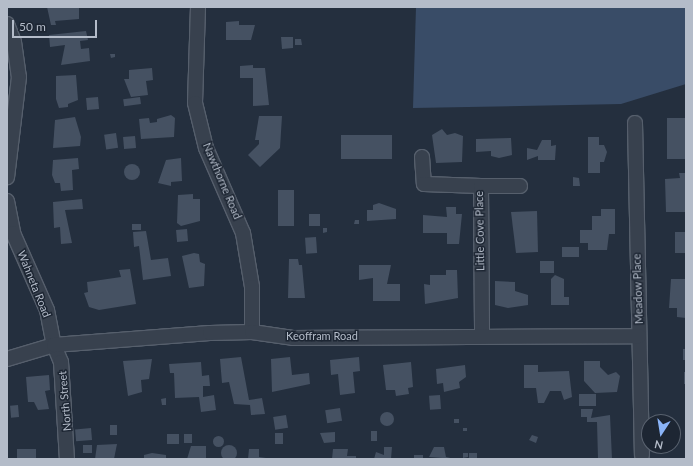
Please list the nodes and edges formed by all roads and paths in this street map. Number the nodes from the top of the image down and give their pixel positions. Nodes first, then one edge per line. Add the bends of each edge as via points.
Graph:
1 (198, 7) edge
2 (7, 24) edge
3 (635, 124) dead end
4 (422, 157) dead end
5 (7, 176) edge
6 (481, 186) junction
7 (520, 186) dead end
8 (7, 201) edge
9 (252, 332) junction
10 (482, 334) junction
11 (639, 336) junction
12 (54, 345) junction
13 (7, 359) edge
14 (642, 455) dead end
15 (67, 459) edge

1 - 9 street, Nawthorne Road via 195,103 206,148 243,234 252,287
2 - 5 street via 14,42 19,77
3 - 11 street, Meadow Place
4 - 6 street, Little Cove Place via 424,184
6 - 7 street
6 - 10 street, Little Cove Place
8 - 12 street, Wahneta Road via 13,233 47,310
9 - 10 street, Keoffram Road via 293,338
9 - 12 street, Keoffram Road
10 - 11 street, Keoffram Road
11 - 14 street, Meadow Place
12 - 13 street, Keoffram Road
12 - 15 street, North Street via 61,362

